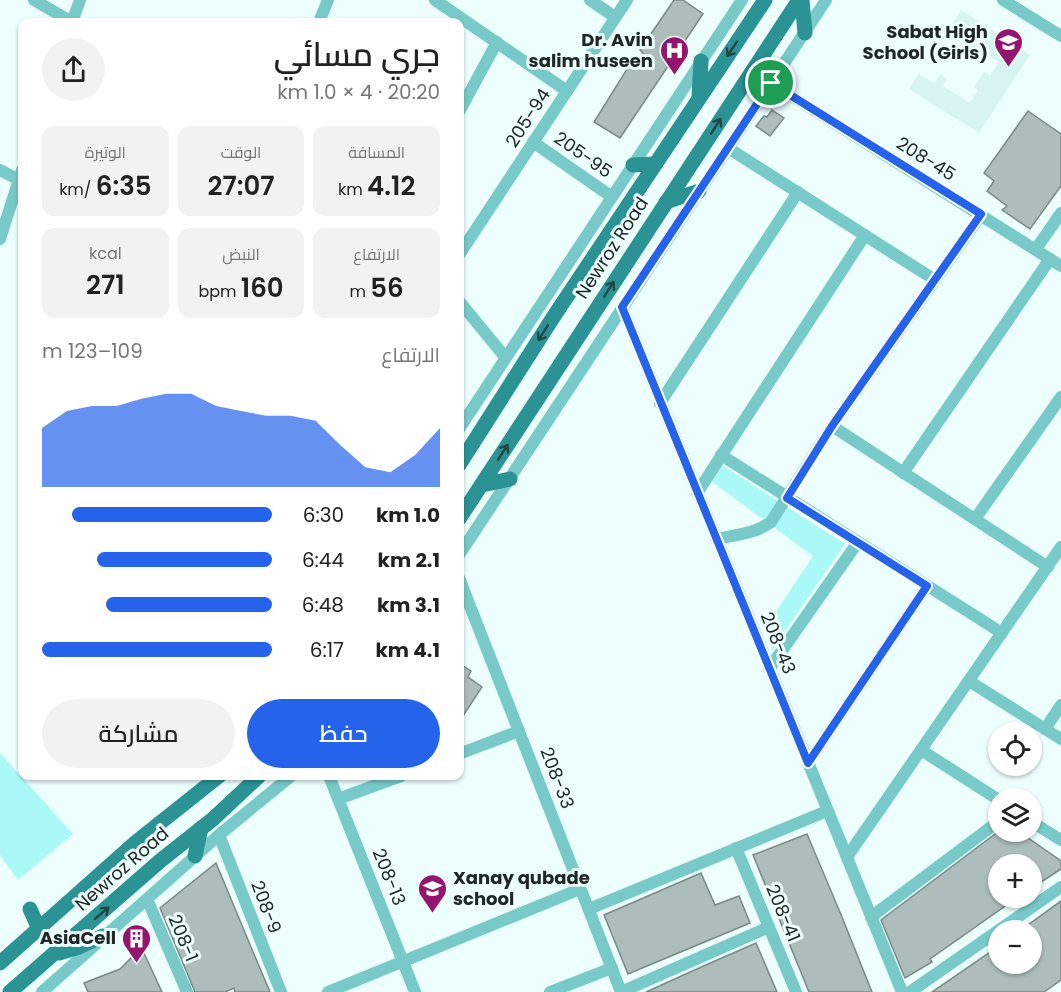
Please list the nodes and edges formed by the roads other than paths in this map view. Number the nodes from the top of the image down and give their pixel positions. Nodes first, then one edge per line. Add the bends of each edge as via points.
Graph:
1 (34, 0) edge
2 (80, 0) edge
3 (328, 0) edge
4 (435, 0) edge
5 (590, 0) edge
6 (627, 0) edge
7 (742, 0) edge
8 (765, 0) edge
9 (800, 0) edge
10 (826, 0) edge
11 (1003, 0) edge
12 (65, 18) edge
13 (73, 18) edge
14 (323, 18) edge
15 (462, 18) edge
16 (615, 18) junction
17 (464, 20) edge
18 (805, 33) junction
19 (1061, 36) edge
20 (497, 42) junction
21 (701, 61) junction
22 (771, 83) junction
23 (567, 91) junction
24 (699, 98) junction
25 (464, 103) edge
26 (533, 142) junction
27 (728, 148) junction
28 (655, 164) junction
29 (633, 165) junction
30 (0, 170) edge
31 (18, 174) edge
32 (18, 184) edge
33 (699, 191) junction
34 (798, 192) junction
35 (612, 197) junction
36 (666, 202) junction
37 (1061, 213) edge
38 (981, 214) junction
39 (864, 235) junction
40 (0, 239) edge
41 (464, 247) edge
42 (1036, 249) junction
43 (1050, 259) junction
44 (1061, 266) edge
45 (935, 280) junction
46 (464, 307) edge
47 (622, 307) junction
48 (505, 357) junction
49 (1061, 397) edge
50 (660, 403) junction
51 (464, 421) edge
52 (832, 426) junction
53 (721, 455) junction
54 (464, 457) edge
55 (903, 473) junction
56 (510, 479) junction
57 (482, 485) junction
58 (697, 493) junction
59 (787, 498) junction
60 (464, 512) edge
61 (975, 519) junction
62 (716, 539) junction
63 (858, 542) junction
64 (1061, 547) edge
65 (464, 548) edge
66 (1048, 567) junction
67 (927, 586) junction
68 (464, 591) edge
69 (1002, 633) junction
70 (769, 669) junction
71 (969, 681) junction
72 (1061, 705) edge
73 (1045, 729) junction
74 (519, 731) junction
75 (1061, 740) edge
76 (921, 750) junction
77 (464, 752) edge
78 (808, 763) junction
79 (214, 780) edge
80 (255, 780) edge
81 (286, 780) edge
82 (331, 780) edge
83 (390, 780) edge
84 (988, 793) edge
85 (339, 799) junction
86 (827, 811) junction
87 (201, 828) junction
88 (1042, 828) edge
89 (988, 829) edge
90 (219, 835) junction
91 (1061, 840) edge
92 (736, 848) junction
93 (195, 856) junction
94 (847, 857) junction
95 (1061, 887) edge
96 (580, 889) junction
97 (147, 899) junction
98 (30, 909) dead end
99 (589, 909) junction
100 (871, 916) junction
101 (769, 927) junction
102 (39, 929) junction
103 (103, 936) junction
104 (53, 954) junction
105 (403, 962) junction
106 (0, 963) edge
107 (612, 968) junction
108 (28, 977) junction
109 (344, 989) edge
110 (10, 992) edge
111 (16, 992) edge
112 (42, 992) edge
113 (187, 992) edge
114 (281, 992) edge
115 (328, 992) edge
116 (415, 992) edge
117 (550, 992) edge
118 (621, 992) edge
119 (796, 992) edge
120 (902, 992) edge
121 (910, 992) edge

1 - 12 street
2 - 13 street
3 - 14 street
4 - 15 street
5 - 16 street
6 - 16 street, 205-94
7 - 21 street
8 -> 24 main road, Newroz Road
9 - 18 main road
36 -> 9 main road, Newroz Road
10 - 18 street
11 - 19 street
16 - 23 street, 205-94
17 - 20 street
18 - 22 street
20 - 23 street
20 - 25 street
21 - 24 main road
21 - 29 street
22 - 27 street
22 - 38 street, 208-45
23 - 26 street, 205-94
24 - 28 main road, Newroz Road
26 - 35 street, 205-95
26 - 41 street, 205-94
27 - 33 street
27 - 34 street
28 - 29 main road
28 -> 54 main road, Newroz Road
29 - 35 street
30 - 31 street
32 - 40 street
33 - 36 main road
33 - 47 street
34 - 39 street
34 - 50 street
35 - 48 street
57 -> 36 main road, Newroz Road
37 - 42 street
38 - 42 street, 208-45
38 - 45 street
39 - 45 street
39 - 53 street
42 - 43 street, 208-45
43 - 44 street, 208-45
43 - 55 street
45 - 52 street
46 - 48 street
47 - 50 street, 208-43
47 - 56 street
48 - 51 street
49 - 61 street
50 - 58 street, 208-43
52 - 55 street
52 - 59 street
53 - 58 street
53 - 59 street
55 - 61 street
56 - 57 main road
56 - 65 street
57 - 60 main road, Newroz Road
58 - 62 street, 208-43
59 - 62 street via 763,528
59 - 63 street
61 - 66 street
62 - 70 street, 208-43
63 - 67 street
63 - 70 street
64 - 66 street
66 - 69 street
67 - 69 street
67 - 78 street
68 - 74 street, 208-33
69 - 71 street
70 - 78 street, 208-43
71 - 73 street
71 - 76 street
72 - 73 street
73 - 75 street
74 - 77 street
74 - 96 street, 208-33
76 - 84 street
76 - 94 street
78 - 86 street, 208-43
79 - 102 main road, Newroz Road via 136,842
80 - 87 main road, Newroz Road
81 - 90 street
82 - 85 street, 208-13
83 - 85 street
85 - 105 street, 208-13
86 - 92 street
86 - 94 street, 208-43
87 - 93 main road
104 -> 87 main road, Newroz Road
88 - 91 street
89 - 100 street
90 - 93 street
90 - 114 street, 208-9
92 - 99 street
92 - 101 street, 208-41
93 - 97 street
94 - 100 street, 208-43
95 - 121 street
96 - 99 street, 208-33
96 - 105 street
97 - 103 street
97 - 113 street, 208-1
98 - 102 main road
99 - 107 street, 208-33
100 - 120 street, 208-43
101 - 118 street
101 - 119 street, 208-41
102 - 106 main road, Newroz Road
103 - 104 main road via 79,948
103 - 112 street
104 - 108 main road, Newroz Road
105 - 109 street
105 - 116 street, 208-13
107 - 117 street
107 - 118 street, 208-33
108 - 110 main road, Newroz Road
108 - 111 main road
109 - 115 street

